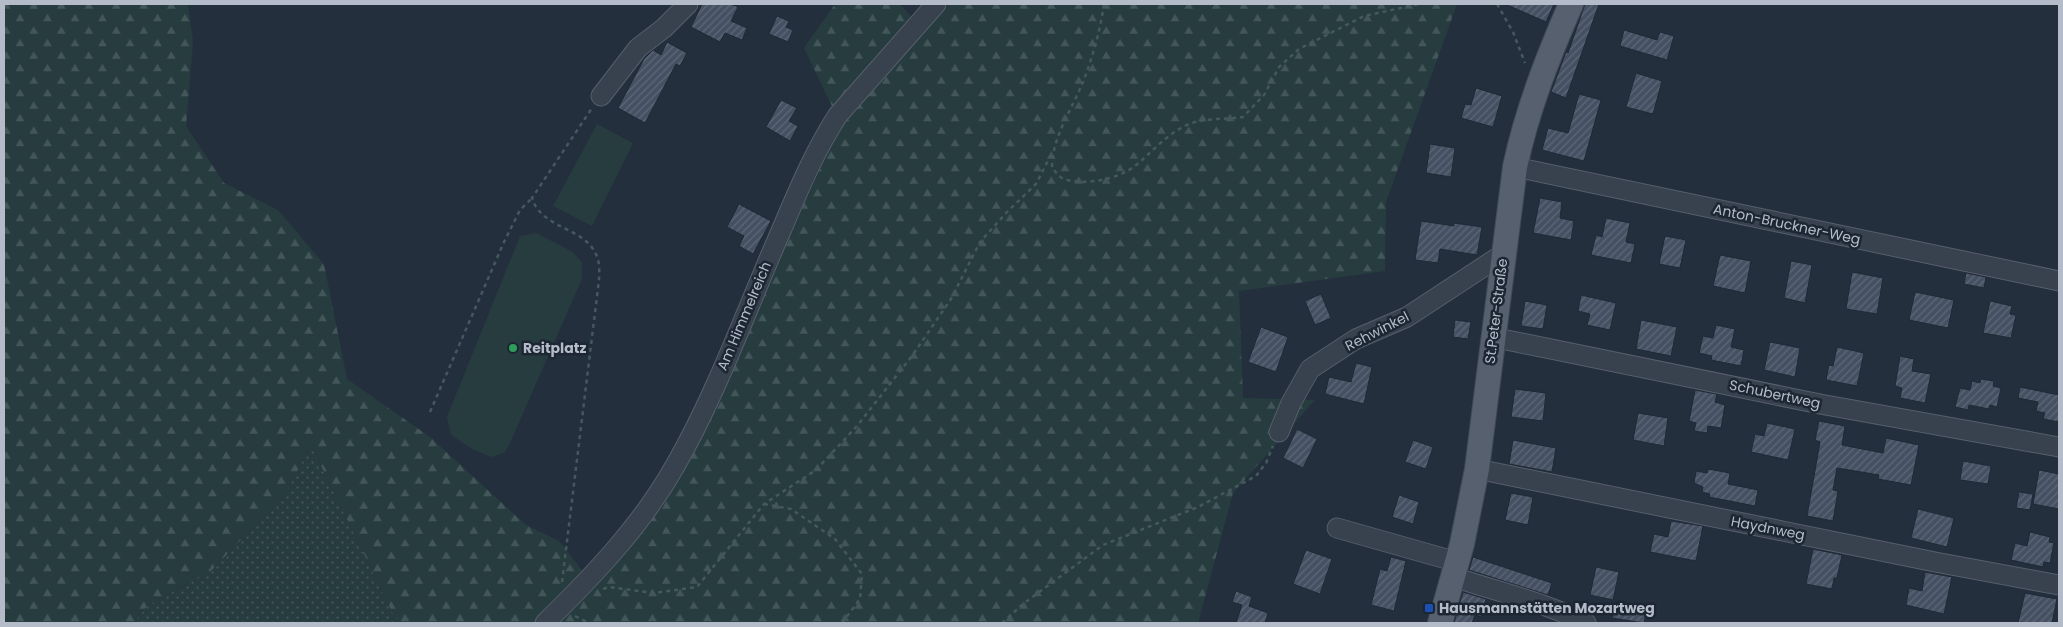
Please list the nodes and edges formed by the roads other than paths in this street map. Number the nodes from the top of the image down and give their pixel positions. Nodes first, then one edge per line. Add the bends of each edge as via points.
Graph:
1 (688, 4) edge
2 (936, 4) edge
3 (1572, 4) edge
4 (601, 96) road end
5 (1514, 167) junction
6 (1503, 254) junction
7 (2059, 281) edge
8 (1492, 337) junction
9 (1279, 432) road end
10 (2059, 447) edge
11 (1477, 469) junction
12 (1337, 528) dead end
13 (1455, 570) junction
14 (2059, 585) edge
15 (545, 623) edge
16 (1440, 623) edge
17 (1586, 623) edge

1 - 4 street via 638,48
2 - 15 street, Am Himmelreich via 838,115 825,135 719,375 675,466 634,527
3 - 5 main road, St.Peter-Straße via 1537,85
5 - 6 main road, St.Peter-Straße
5 - 7 street, Anton-Bruckner-Weg
6 - 8 main road, St.Peter-Straße
6 - 9 street, Rehwinkel via 1408,317 1356,339 1310,369
8 - 10 street, Schubertweg via 1820,404
8 - 11 main road, St.Peter-Straße
11 - 13 main road, St.Peter-Straße
11 - 14 street, Haydnweg
12 - 13 street
13 - 16 main road, St.Peter-Straße
13 - 17 street

